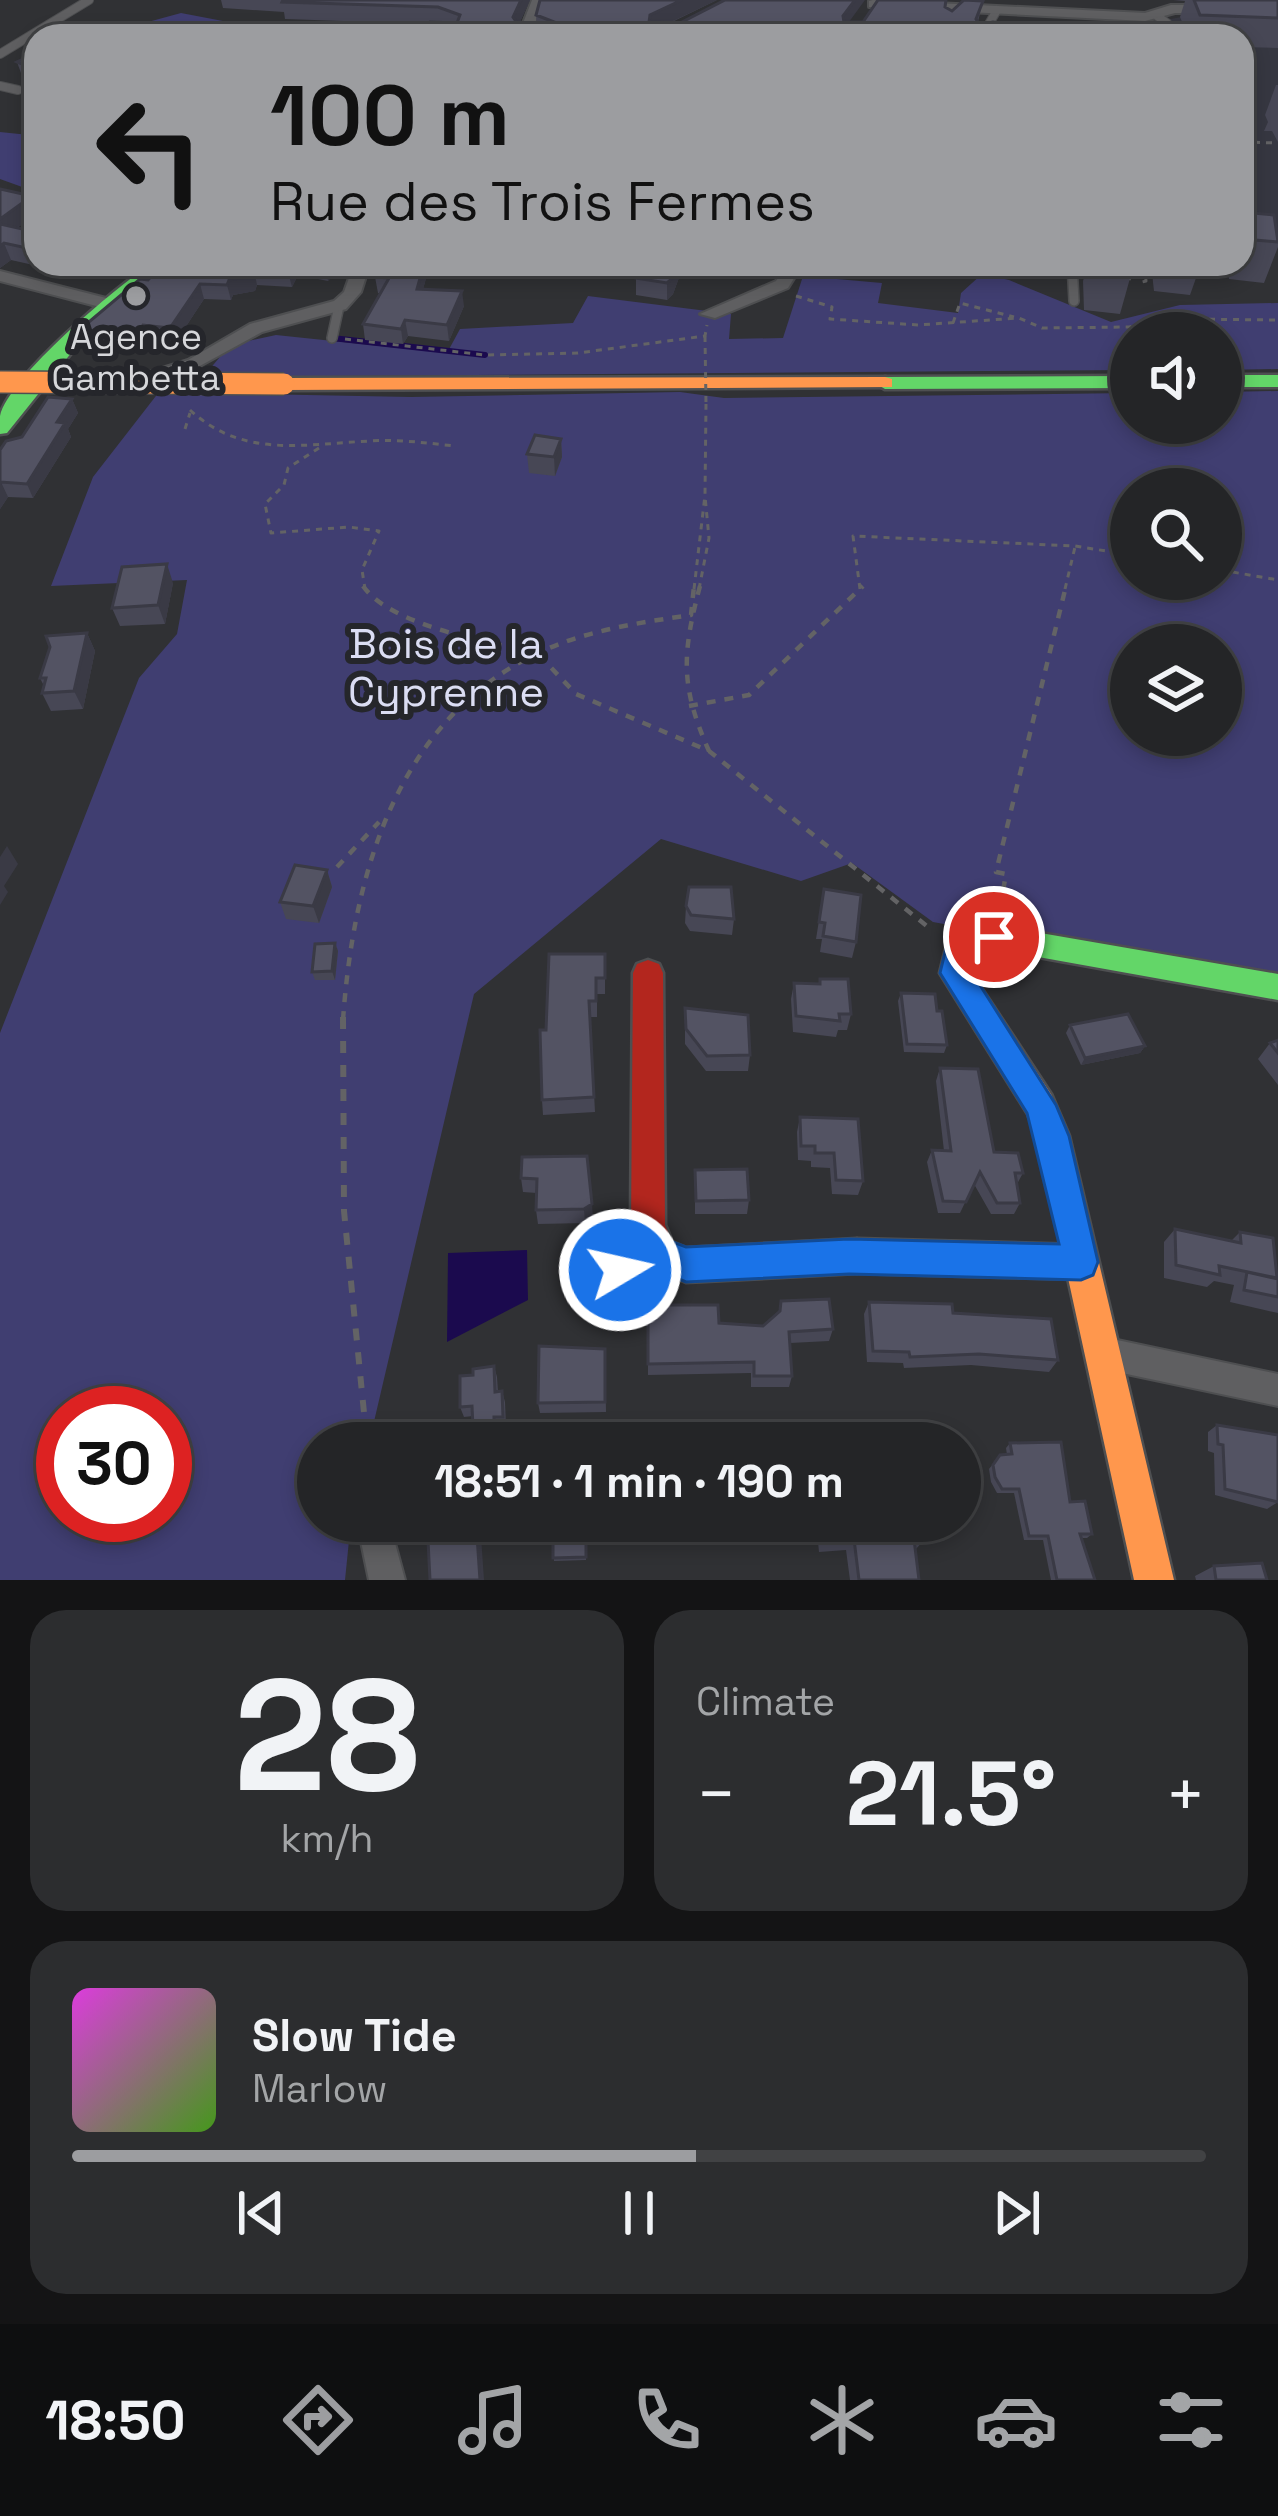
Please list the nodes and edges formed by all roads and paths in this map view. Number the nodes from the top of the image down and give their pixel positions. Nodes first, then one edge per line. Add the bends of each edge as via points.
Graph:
1 (89, 0) edge
2 (874, 2) edge
3 (1167, 8) edge
4 (997, 10) junction
5 (1278, 10) edge
6 (862, 17) edge
7 (49, 24) edge
8 (989, 24) edge
9 (0, 86) edge
10 (18, 90) dead end
11 (0, 275) edge
12 (145, 276) edge
13 (358, 276) edge
14 (787, 276) edge
15 (1073, 276) edge
16 (793, 295) dead end
17 (1074, 301) dead end
18 (104, 304) junction
19 (339, 306) junction
20 (709, 314) dead end
21 (1019, 318) junction
22 (1278, 320) edge
23 (953, 323) junction
24 (332, 338) joint
25 (203, 361) junction
26 (43, 364) junction
27 (1278, 381) edge
28 (0, 382) edge
29 (1110, 382) edge
30 (1242, 382) edge
31 (190, 413) junction
32 (0, 428) edge
33 (185, 428) dead end
34 (455, 446) dead end
35 (319, 448) junction
36 (1075, 546) junction
37 (1110, 552) edge
38 (1242, 574) edge
39 (1278, 580) edge
40 (691, 615) junction
41 (538, 654) junction
42 (689, 706) junction
43 (709, 752) junction
44 (383, 818) junction
45 (338, 867) dead end
46 (994, 937) junction
47 (959, 945) junction
48 (648, 973) dead end
49 (1278, 986) edge
50 (660, 1254) junction
51 (1081, 1262) junction
52 (580, 1286) dead end
53 (1103, 1353) junction
54 (1278, 1390) edge
55 (365, 1422) edge
56 (378, 1542) edge
57 (387, 1580) edge
58 (1154, 1580) edge

1 - 7 lane
2 - 4 street via 953,14
2 - 6 street
3 - 4 street
3 - 5 street
4 - 8 lane
9 - 10 lane
11 - 18 street
12 - 18 main road
13 - 19 street
14 - 20 street
15 - 17 lane
16 - 23 path via 832,308 830,319
18 - 26 main road
19 - 24 lane
19 - 25 street via 256,327
21 - 22 path via 1042,328
21 - 23 path
21 - 23 path via 960,303
24 - 40 path, bridge via 485,355 578,353 705,336 701,590
25 - 26 street via 172,374
25 - 31 path via 188,393
26 - 32 main road
27 - 30 main road
28 - 29 main road, bridge
31 - 33 path
31 - 35 path via 244,441
34 - 35 path via 387,440
35 - 41 path via 288,468 265,504 271,533 379,531 364,560 367,598
36 - 37 path
36 - 42 path via 853,536 863,586 748,694
36 - 46 path via 997,872 1006,874
38 - 39 path
40 - 41 path via 579,634
40 - 42 path via 683,671
41 - 43 path via 576,694
41 - 44 path via 486,684 439,733
42 - 43 path
43 - 47 path via 924,927
44 - 45 path
44 - 55 path via 356,904 341,1040 346,1258
46 - 47 main road
46 - 49 main road
47 - 51 main road via 955,973 1053,1136
48 - 50 main road via 648,1226
50 - 51 main road via 686,1265 849,1256
50 - 52 street
51 - 53 main road
53 - 54 street
53 - 58 main road
56 - 57 street

